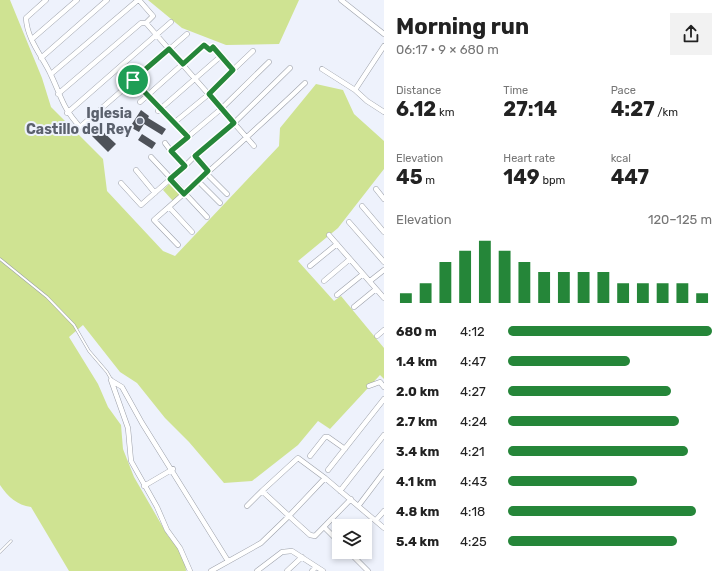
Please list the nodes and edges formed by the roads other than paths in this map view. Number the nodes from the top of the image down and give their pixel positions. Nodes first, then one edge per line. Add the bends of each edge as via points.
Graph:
1 (46, 0) edge
2 (77, 0) edge
3 (107, 0) edge
4 (138, 0) edge
5 (341, 0) edge
6 (171, 22) dead end
7 (146, 23) junction
8 (187, 34) dead end
9 (384, 34) edge
10 (156, 35) junction
11 (32, 39) junction
12 (384, 46) edge
13 (169, 49) junction
14 (253, 51) dead end
15 (221, 56) junction
16 (41, 58) junction
17 (269, 62) dead end
18 (183, 64) junction
19 (290, 68) dead end
20 (322, 69) dead end
21 (233, 70) junction
22 (50, 74) junction
23 (196, 79) junction
24 (133, 80) junction
25 (305, 82) dead end
26 (356, 90) junction
27 (58, 94) junction
28 (209, 94) junction
29 (148, 95) junction
30 (140, 102) dead end
31 (221, 109) junction
32 (160, 110) junction
33 (384, 112) edge
34 (67, 113) junction
35 (175, 122) junction
36 (234, 123) junction
37 (188, 137) junction
38 (247, 139) junction
39 (165, 144) dead end
40 (254, 146) dead end
41 (171, 151) junction
42 (196, 155) junction
43 (151, 157) dead end
44 (185, 166) junction
45 (136, 170) dead end
46 (207, 172) junction
47 (170, 179) junction
48 (198, 181) junction
49 (121, 183) dead end
50 (376, 189) dead end
51 (155, 193) junction
52 (184, 194) junction
53 (227, 194) dead end
54 (384, 199) edge
55 (220, 203) dead end
56 (362, 206) dead end
57 (169, 207) junction
58 (207, 217) dead end
59 (349, 222) dead end
60 (192, 232) dead end
61 (384, 232) edge
62 (329, 235) dead end
63 (178, 244) dead end
64 (337, 244) junction
65 (0, 259) edge
66 (350, 259) junction
67 (384, 262) edge
68 (310, 266) dead end
69 (384, 270) edge
70 (363, 274) junction
71 (324, 281) dead end
72 (370, 281) junction
73 (376, 289) junction
74 (337, 295) dead end
75 (384, 298) edge
76 (354, 307) dead end
77 (384, 330) edge
78 (377, 336) dead end
79 (111, 380) junction
80 (369, 386) dead end
81 (384, 387) edge
82 (384, 399) edge
83 (384, 435) edge
84 (345, 449) junction
85 (310, 456) dead end
86 (173, 469) junction
87 (328, 470) dead end
88 (384, 472) edge
89 (325, 478) junction
90 (144, 486) junction
91 (262, 491) junction
92 (340, 491) junction
93 (351, 499) junction
94 (359, 505) junction
95 (247, 506) dead end
96 (384, 510) edge
97 (290, 516) junction
98 (376, 520) junction
99 (324, 527) junction
100 (384, 528) edge
101 (332, 535) edge
102 (11, 541) dead end
103 (0, 552) edge
104 (302, 557) junction
105 (356, 559) edge
106 (228, 560) junction
107 (316, 567) junction
108 (190, 571) edge
109 (212, 571) edge
110 (258, 571) edge
111 (287, 571) edge
112 (312, 571) edge
113 (322, 571) edge
114 (368, 571) edge

1 - 11 street via 26,18
2 - 11 street
3 - 16 street
4 - 7 street via 153,16
4 - 22 street
5 - 9 street
6 - 10 street
7 - 10 street
7 - 27 street via 142,23
8 - 13 street
10 - 13 street
10 - 34 street
11 - 16 street
12 - 26 street
13 - 18 street
13 - 24 street
14 - 21 street
15 - 18 street via 213,47 210,50 204,45
15 - 21 street
15 - 23 street
16 - 22 street
17 - 31 street
18 - 23 street
18 - 29 street
19 - 36 street
20 - 26 street
21 - 28 street
22 - 27 street
23 - 28 street
23 - 32 street
24 - 29 street
24 - 34 street via 80,127
25 - 38 street
26 - 33 street
27 - 34 street
28 - 31 street
28 - 35 street
29 - 30 street
29 - 32 street
31 - 36 street
31 - 37 street
32 - 35 street
35 - 37 street
36 - 38 street
36 - 42 street
37 - 41 street
38 - 40 street
38 - 46 street
39 - 41 street
41 - 44 street
42 - 44 street
42 - 46 street
43 - 47 street
44 - 47 street
45 - 51 street
46 - 48 street
46 - 53 street
47 - 51 street
47 - 52 street
48 - 52 street
48 - 55 street
49 - 51 street via 141,205
50 - 54 street
52 - 57 street
52 - 58 street
56 - 61 street
57 - 60 street
57 - 63 street via 154,220
59 - 67 street
62 - 64 street
64 - 66 street
64 - 68 street
65 - 79 lane via 47,297 74,325
66 - 70 street
66 - 71 street
69 - 72 street
70 - 72 street
70 - 74 street
72 - 73 street
73 - 75 street
73 - 76 street
77 - 78 street
79 - 86 street via 122,387 142,423
79 - 90 street via 128,428 131,461
80 - 81 street via 380,382
82 - 84 street
83 - 92 street
84 - 85 street via 325,437
84 - 87 street
86 - 90 street
86 - 106 street
88 - 94 street
89 - 91 street via 298,458
89 - 92 street
89 - 97 street
90 - 108 street via 167,530 180,548
91 - 95 street
91 - 97 street
92 - 93 street
93 - 94 street
93 - 99 street
94 - 98 street
96 - 98 street
97 - 99 street via 312,536
97 - 106 street via 261,543
98 - 100 street
99 - 101 street
102 - 103 lane
104 - 107 street
104 - 110 street via 292,551 282,552
104 - 111 street
105 - 114 street
106 - 109 street
107 - 112 street
107 - 113 street

